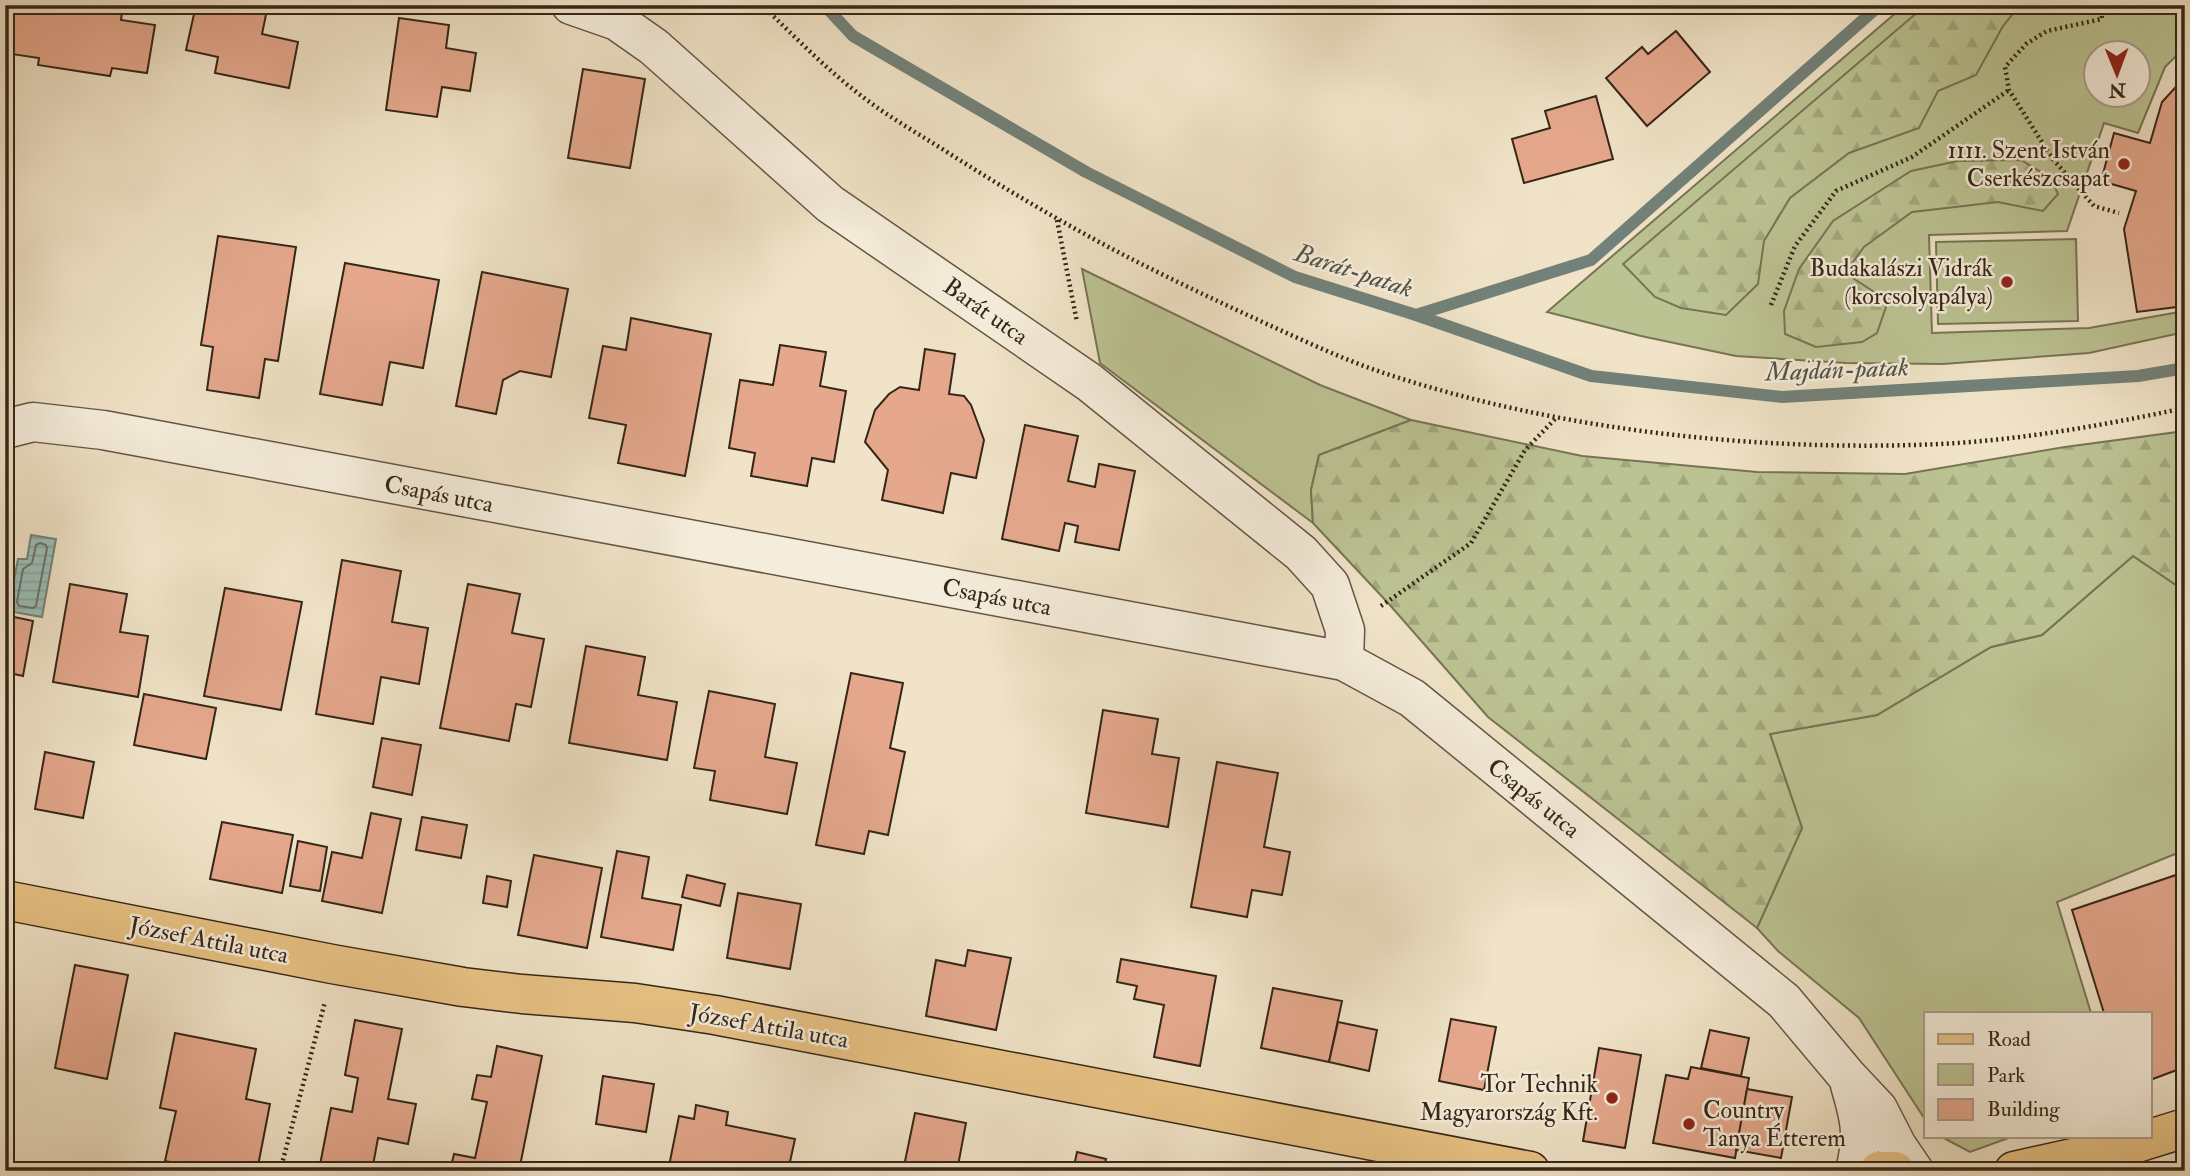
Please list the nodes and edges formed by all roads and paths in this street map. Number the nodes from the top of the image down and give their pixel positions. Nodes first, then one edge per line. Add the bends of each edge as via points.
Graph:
1 (571, 5) edge
2 (762, 5) edge
3 (2101, 5) edge
4 (2009, 90) junction
5 (2119, 213) dead end
6 (1056, 220) junction
7 (1771, 305) dead end
8 (1089, 382) junction
9 (2185, 408) edge
10 (1556, 419) junction
11 (5, 429) edge
12 (1344, 646) junction
13 (5, 900) edge
14 (332, 964) junction
15 (1847, 1076) junction
16 (2185, 1128) edge
17 (2127, 1146) junction
18 (280, 1171) edge
19 (1530, 1171) edge
20 (1855, 1171) edge
21 (1879, 1171) edge
22 (1895, 1171) edge
23 (1914, 1171) edge
24 (2014, 1171) edge
25 (2087, 1171) edge

1 - 8 street, Barát utca via 617,21 654,47 830,204
2 - 6 path via 859,94
3 - 4 path via 2102,19 2047,31 2026,44 2005,66
4 - 5 path via 2052,158 2094,206
4 - 7 path via 1912,157 1836,191 1795,246
6 - 8 path
6 - 10 path via 1172,280 1387,374
8 - 12 street, Barát utca via 1301,553 1330,585
9 - 10 path via 2108,424 1942,444 1771,442
10 - 12 path via 1525,450 1471,543
11 - 12 street, Csapás utca via 33,422 103,430
12 - 15 street, Csapás utca via 1784,1001
13 - 14 main road, József Attila utca
14 - 18 path
14 - 19 main road, József Attila utca via 486,990 715,1014
15 - 20 street, Csapás utca via 1860,1118 1861,1146
15 - 23 street, Csapás utca via 1878,1109
16 - 17 main road
17 - 24 main road
17 - 25 main road
21 - 22 main road

